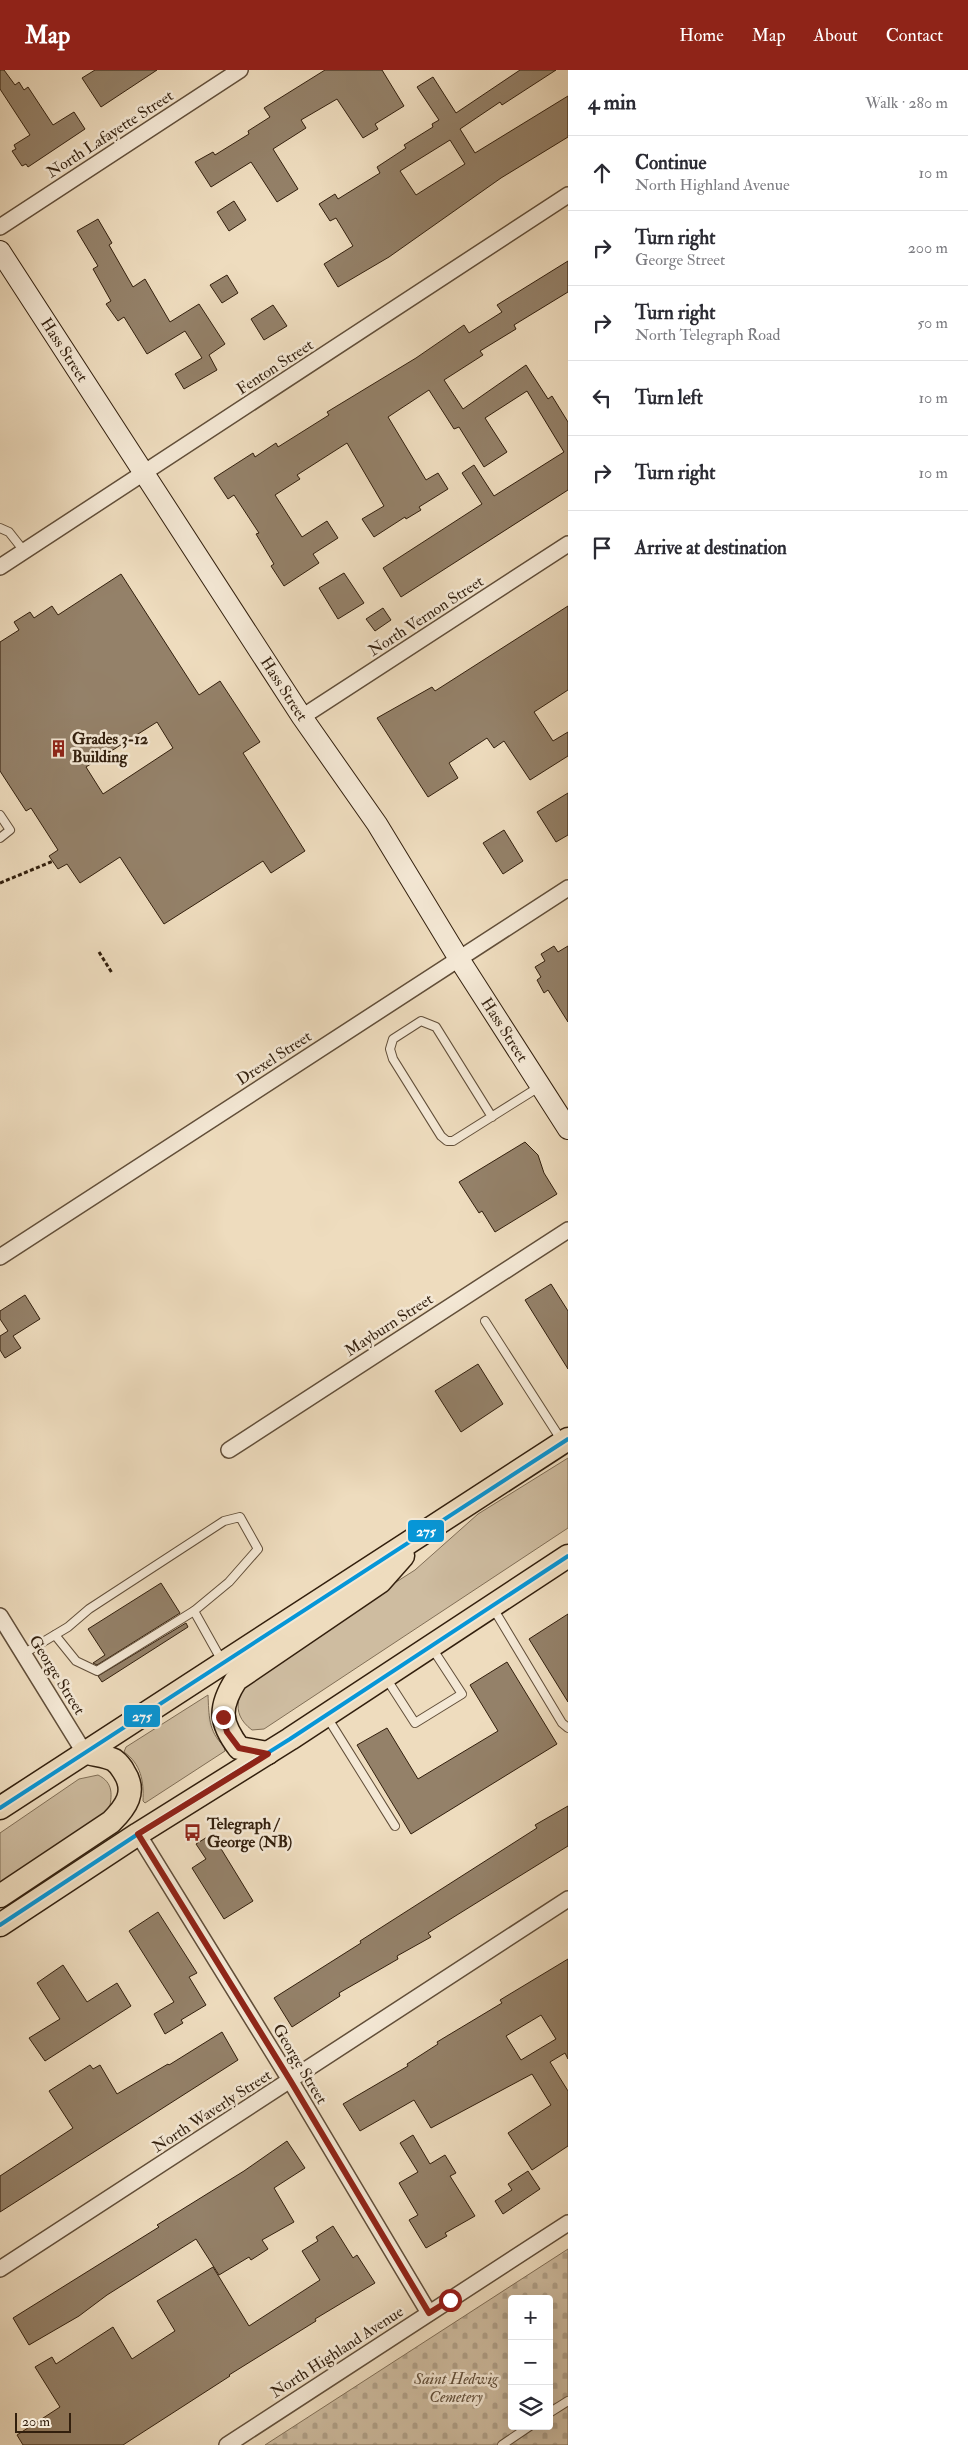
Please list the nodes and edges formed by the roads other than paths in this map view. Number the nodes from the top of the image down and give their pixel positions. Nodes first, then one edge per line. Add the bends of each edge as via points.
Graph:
1 (240, 70) edge
2 (568, 196) edge
3 (0, 227) edge
4 (0, 251) edge
5 (144, 473) junction
6 (0, 528) edge
7 (568, 544) edge
8 (24, 551) junction
9 (0, 567) edge
10 (302, 717) junction
11 (0, 815) edge
12 (0, 838) edge
13 (568, 888) edge
14 (459, 959) junction
15 (541, 1086) junction
16 (492, 1117) junction
17 (568, 1128) edge
18 (568, 1230) edge
19 (0, 1258) edge
20 (485, 1321) dead end
21 (565, 1441) edge
22 (229, 1450) dead end
23 (568, 1556) edge
24 (492, 1606) junction
25 (194, 1611) junction
26 (0, 1616) edge
27 (55, 1634) junction
28 (431, 1647) junction
29 (23, 1654) junction
30 (230, 1672) junction
31 (385, 1676) junction
32 (326, 1715) junction
33 (568, 1728) edge
34 (84, 1752) junction
35 (268, 1754) junction
36 (0, 1808) edge
37 (395, 1826) dead end
38 (138, 1834) junction
39 (0, 1896) edge
40 (568, 1900) edge
41 (0, 1925) edge
42 (290, 2080) junction
43 (568, 2224) edge
44 (0, 2269) edge
45 (429, 2313) junction
46 (568, 2401) edge
47 (553, 2410) edge
48 (524, 2430) edge
49 (227, 2445) edge
50 (502, 2445) edge

1 - 3 street, North Lafayette Street
2 - 5 street, Fenton Street
4 - 5 street, Hass Street
5 - 8 street, Fenton Street
5 - 10 street, Hass Street
6 - 8 lane via 9,532
7 - 10 street, North Vernon Street
8 - 9 street, Fenton Street
10 - 14 street, Hass Street via 377,824
11 - 12 lane via 10,830
13 - 14 street, Drexel Street
14 - 15 street, Hass Street
14 - 19 street, Drexel Street
15 - 16 lane
15 - 17 street, Hass Street
16 - 16 lane via 453,1141 447,1141 393,1058 390,1049 393,1039 422,1021 436,1027
18 - 22 street, Mayburn Street
20 - 21 lane
21 - 30 main road via 422,1534 380,1582
23 - 24 main road
24 - 28 main road
24 - 33 lane
25 - 27 lane via 97,1671 76,1661
25 - 27 lane via 229,1582 258,1549 240,1518 224,1521
25 - 30 lane
26 - 29 street, George Street
27 - 29 lane
28 - 31 main road
28 - 31 lane via 462,1694 415,1724
29 - 34 street, George Street
30 - 34 main road
30 - 35 main road via 223,1717 227,1732 239,1748
31 - 32 main road
32 - 35 main road
32 - 37 lane
34 - 36 main road
34 - 39 main road via 114,1760 121,1767 131,1790 129,1800 111,1822
35 - 38 main road
38 - 41 main road
38 - 42 street, George Street
40 - 42 street, North Waverly Street
42 - 44 street, North Waverly Street
42 - 45 street, George Street
43 - 45 street, North Highland Avenue
45 - 49 street, North Highland Avenue
46 - 47 lane
48 - 50 lane

